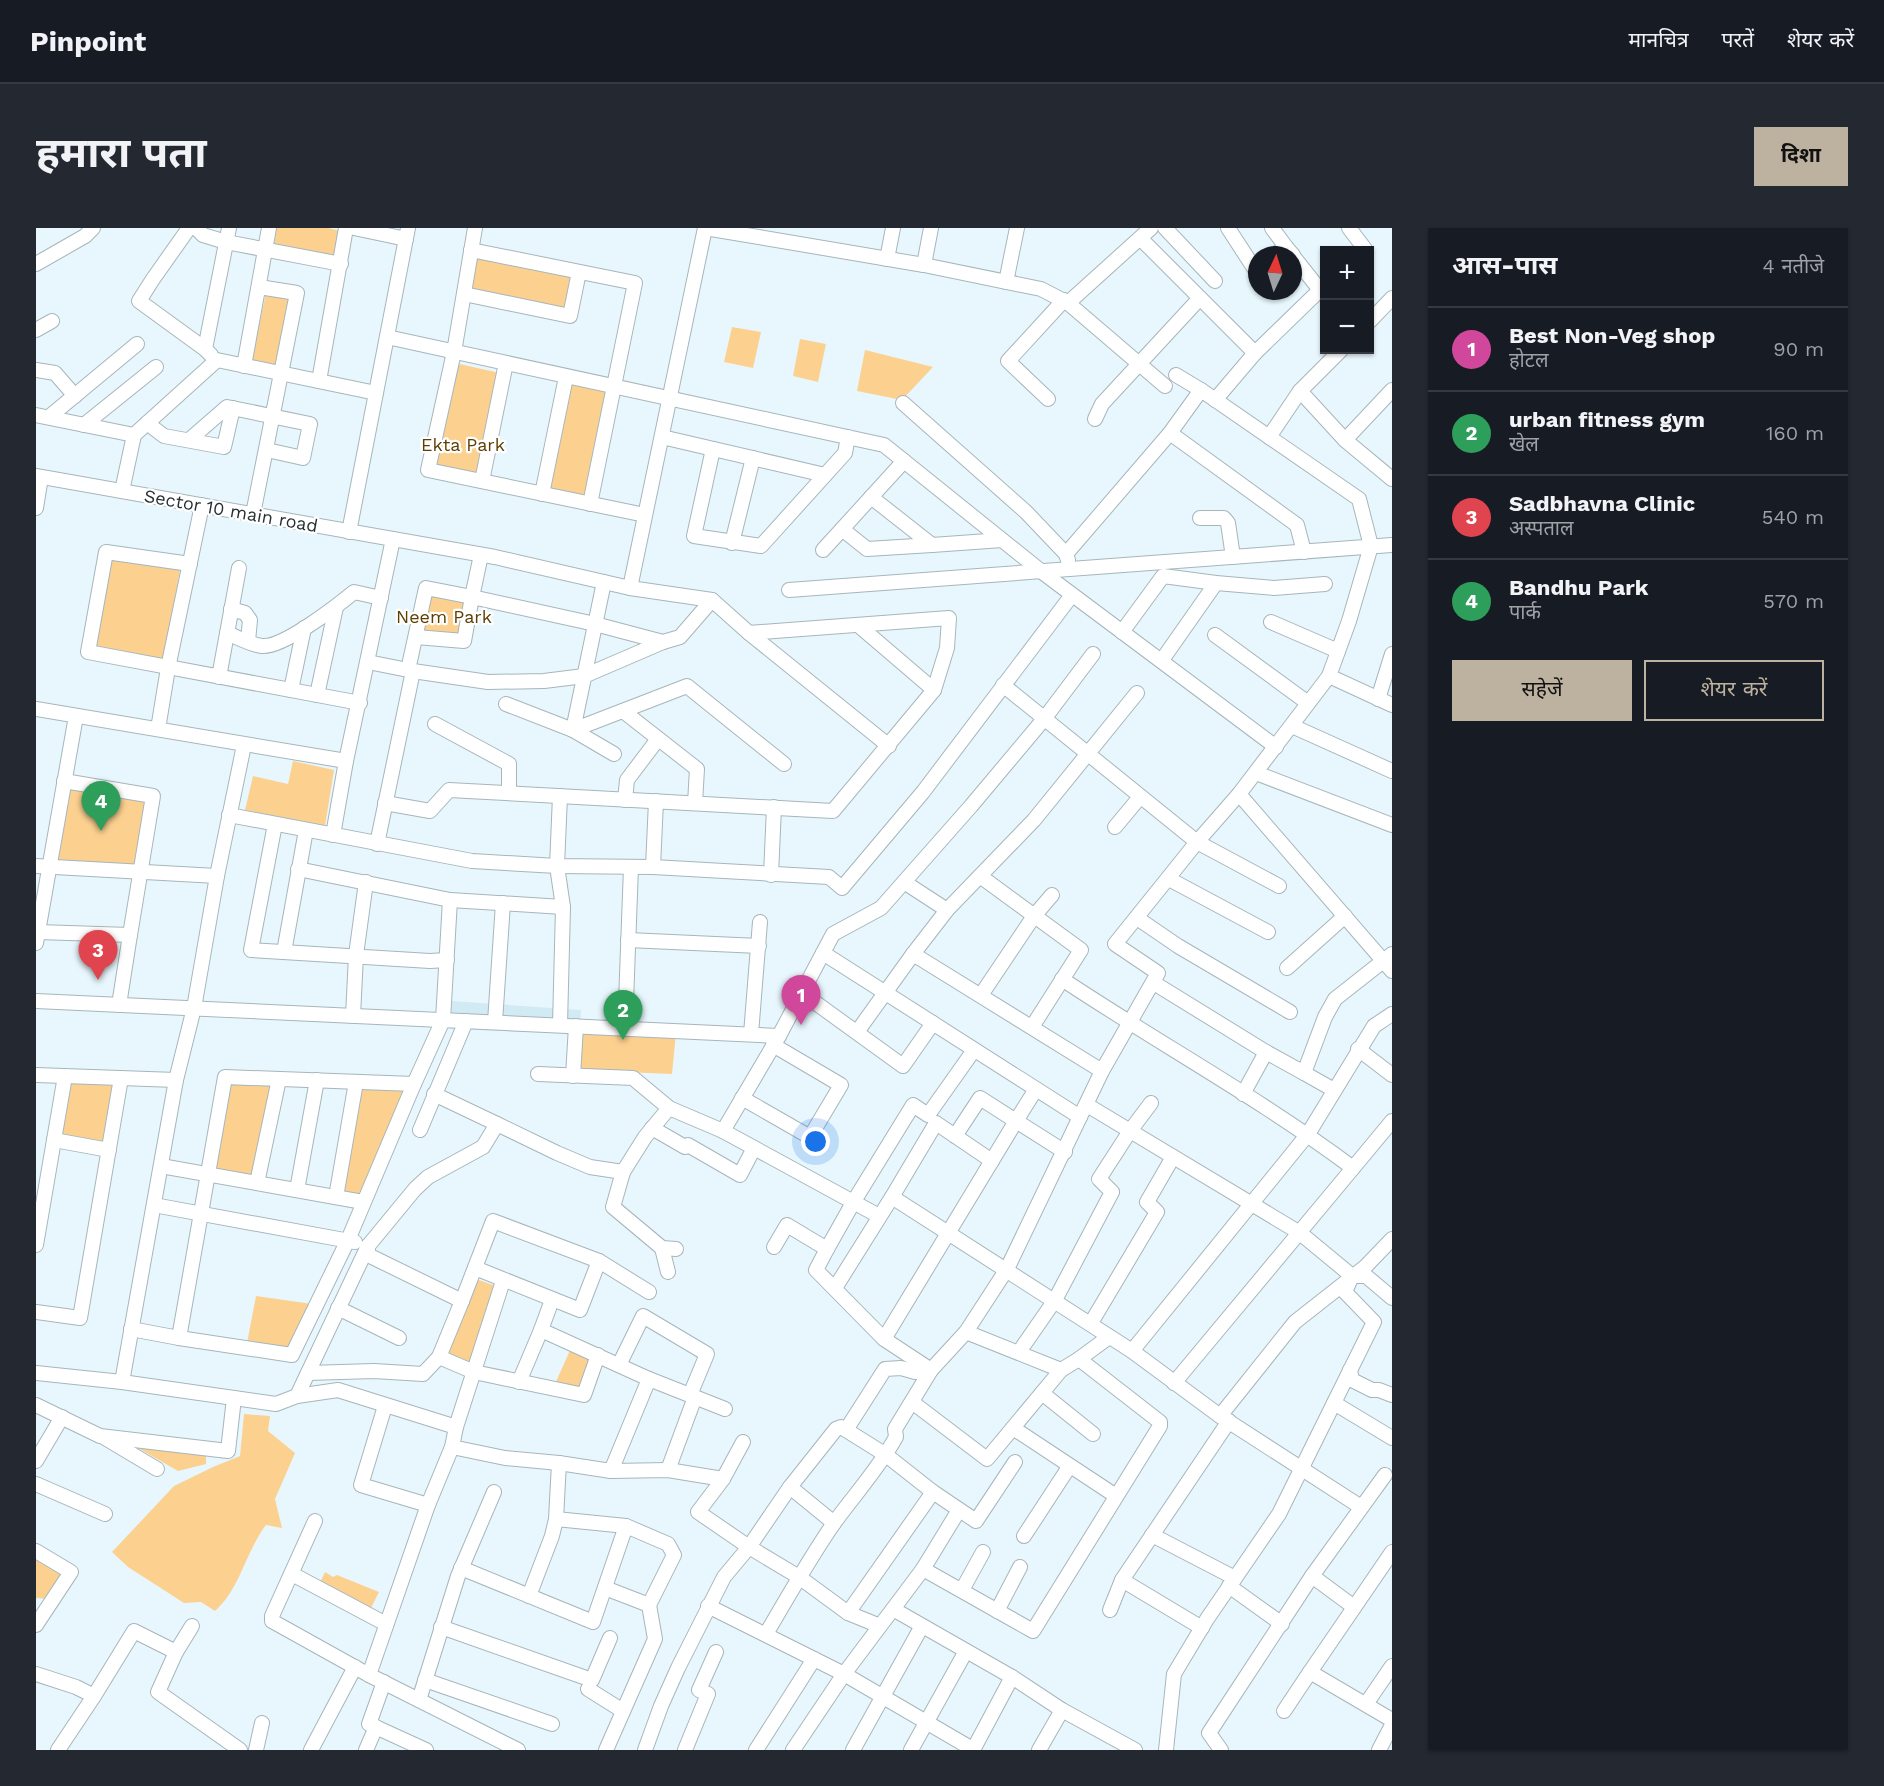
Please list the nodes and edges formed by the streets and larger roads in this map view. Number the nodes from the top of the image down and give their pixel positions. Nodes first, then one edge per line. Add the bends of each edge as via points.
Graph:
1 (93, 228) edge
2 (189, 228) edge
3 (196, 228) edge
4 (269, 228) edge
5 (346, 228) edge
6 (354, 228) edge
7 (475, 228) edge
8 (705, 228) edge
9 (893, 228) edge
10 (931, 228) edge
11 (1017, 228) edge
12 (1151, 228) edge
13 (1165, 228) edge
14 (1228, 228) edge
15 (1272, 228) edge
16 (1349, 228) edge
17 (407, 233) edge
18 (228, 235) edge
19 (784, 235) edge
20 (1141, 239) junction
21 (1286, 246) edge
22 (1363, 246) edge
23 (266, 249) junction
24 (471, 250) junction
25 (888, 259) junction
26 (1248, 259) edge
27 (36, 264) edge
28 (341, 264) junction
29 (924, 265) junction
30 (1302, 265) edge
31 (579, 272) junction
32 (1215, 281) dead end
33 (1006, 282) junction
34 (259, 286) junction
35 (1320, 286) edge
36 (1320, 290) edge
37 (464, 294) junction
38 (1200, 298) junction
39 (1392, 298) edge
40 (1066, 302) junction
41 (1374, 317) edge
42 (52, 321) dead end
43 (36, 330) edge
44 (387, 337) junction
45 (137, 344) dead end
46 (205, 349) junction
47 (454, 352) junction
48 (1255, 353) junction
49 (1337, 354) edge
50 (217, 360) junction
51 (506, 363) junction
52 (1139, 364) junction
53 (244, 366) junction
54 (156, 367) dead end
55 (36, 370) edge
56 (282, 373) junction
57 (1176, 375) dead end
58 (566, 377) junction
59 (320, 381) junction
60 (1165, 386) dead end
61 (613, 387) junction
62 (1201, 390) junction
63 (1392, 390) edge
64 (1300, 391) junction
65 (376, 393) junction
66 (75, 396) junction
67 (1048, 399) dead end
68 (669, 400) junction
69 (1215, 400) junction
70 (903, 403) dead end
71 (233, 408) junction
72 (42, 416) edge
73 (273, 416) junction
74 (1095, 419) dead end
75 (147, 423) junction
76 (84, 425) junction
77 (1170, 434) junction
78 (134, 435) junction
79 (662, 437) junction
80 (1269, 437) junction
81 (848, 438) junction
82 (189, 440) junction
83 (1345, 440) junction
84 (713, 449) junction
85 (267, 450) junction
86 (753, 458) junction
87 (904, 461) junction
88 (1390, 472) edge
89 (825, 475) junction
90 (39, 476) edge
91 (482, 481) junction
92 (122, 491) junction
93 (542, 494) junction
94 (871, 497) junction
95 (590, 504) junction
96 (202, 505) junction
97 (36, 508) edge
98 (254, 514) junction
99 (645, 515) junction
100 (1200, 518) dead end
101 (842, 529) junction
102 (350, 531) junction
103 (393, 539) junction
104 (1002, 540) junction
105 (732, 543) junction
106 (932, 545) junction
107 (1392, 545) edge
108 (1371, 546) junction
109 (823, 550) dead end
110 (1304, 552) junction
111 (1066, 554) junction
112 (481, 555) junction
113 (1233, 557) junction
114 (190, 564) junction
115 (239, 568) dead end
116 (1072, 570) junction
117 (1042, 572) junction
118 (604, 582) junction
119 (1216, 584) junction
120 (1325, 584) dead end
121 (630, 588) junction
122 (789, 590) dead end
123 (1072, 595) junction
124 (472, 597) junction
125 (381, 598) junction
126 (712, 600) junction
127 (336, 607) junction
128 (231, 609) junction
129 (1271, 622) dead end
130 (595, 624) junction
131 (858, 625) junction
132 (304, 628) junction
133 (1122, 632) junction
134 (227, 633) junction
135 (749, 633) junction
136 (1215, 635) dead end
137 (416, 637) junction
138 (248, 641) junction
139 (663, 642) junction
140 (1338, 651) junction
141 (1093, 654) dead end
142 (1392, 654) edge
143 (1162, 660) junction
144 (368, 662) junction
145 (168, 668) junction
146 (410, 671) junction
147 (584, 676) junction
148 (1329, 676) junction
149 (219, 677) junction
150 (1003, 686) junction
151 (291, 690) junction
152 (934, 690) junction
153 (1137, 693) dead end
154 (317, 695) junction
155 (1378, 699) junction
156 (360, 703) junction
157 (1308, 703) junction
158 (506, 704) dead end
159 (1392, 705) edge
160 (36, 709) edge
161 (623, 711) junction
162 (76, 716) junction
163 (1044, 719) junction
164 (435, 723) dead end
165 (1292, 726) junction
166 (158, 729) junction
167 (573, 730) junction
168 (658, 739) junction
169 (244, 745) junction
170 (889, 746) junction
171 (1276, 747) junction
172 (614, 754) dead end
173 (1087, 754) junction
174 (346, 761) junction
175 (784, 764) dead end
176 (1392, 771) edge
177 (1256, 773) junction
178 (64, 781) junction
179 (509, 793) junction
180 (1239, 795) junction
181 (560, 796) junction
182 (1140, 797) junction
183 (625, 800) junction
184 (656, 801) junction
185 (386, 802) junction
186 (695, 803) junction
187 (774, 807) junction
188 (230, 815) junction
189 (275, 824) junction
190 (1392, 825) edge
191 (1115, 827) dead end
192 (306, 830) junction
193 (333, 835) junction
194 (1197, 843) junction
195 (377, 844) junction
196 (43, 866) edge
197 (557, 866) junction
198 (631, 867) junction
199 (652, 867) junction
200 (298, 869) junction
201 (141, 872) junction
202 (771, 875) junction
203 (217, 876) junction
204 (980, 876) junction
205 (1170, 879) junction
206 (366, 882) junction
207 (904, 882) junction
208 (1279, 886) dead end
209 (1052, 895) dead end
210 (450, 900) junction
211 (503, 903) junction
212 (563, 907) junction
213 (947, 910) junction
214 (1034, 916) junction
215 (1345, 916) junction
216 (1137, 918) junction
217 (760, 922) dead end
218 (1268, 932) dead end
219 (130, 935) junction
220 (37, 937) edge
221 (628, 940) junction
222 (759, 946) junction
223 (284, 952) junction
224 (823, 953) junction
225 (913, 954) junction
226 (356, 955) junction
227 (447, 960) junction
228 (1389, 962) edge
229 (1287, 968) dead end
230 (1062, 979) junction
231 (1154, 983) junction
232 (802, 993) junction
233 (886, 994) junction
234 (981, 996) junction
235 (36, 1001) edge
236 (119, 1005) junction
237 (194, 1008) junction
238 (1290, 1012) dead end
239 (1392, 1014) edge
240 (353, 1016) junction
241 (443, 1020) junction
242 (466, 1021) junction
243 (495, 1022) junction
244 (933, 1023) junction
245 (1129, 1023) junction
246 (560, 1026) junction
247 (576, 1026) junction
248 (1032, 1027) junction
249 (625, 1029) junction
250 (857, 1032) junction
251 (751, 1034) junction
252 (776, 1040) junction
253 (974, 1050) junction
254 (1359, 1050) junction
255 (1266, 1052) junction
256 (1102, 1071) junction
257 (1304, 1073) junction
258 (538, 1074) dead end
259 (1392, 1075) edge
260 (36, 1076) edge
261 (65, 1076) junction
262 (573, 1076) junction
263 (121, 1078) junction
264 (279, 1079) junction
265 (176, 1080) junction
266 (317, 1080) junction
267 (356, 1082) junction
268 (414, 1084) junction
269 (1036, 1089) junction
270 (1334, 1090) junction
271 (434, 1094) junction
272 (1243, 1094) junction
273 (742, 1098) junction
274 (1151, 1103) dead end
275 (1088, 1105) junction
276 (669, 1108) junction
277 (1080, 1117) junction
278 (932, 1119) junction
279 (1016, 1121) junction
280 (1392, 1121) edge
281 (497, 1124) junction
282 (652, 1128) junction
283 (420, 1130) dead end
284 (723, 1131) junction
285 (1130, 1131) junction
286 (1308, 1134) junction
287 (955, 1136) junction
288 (54, 1140) junction
289 (754, 1148) junction
290 (109, 1150) junction
291 (1065, 1152) junction
292 (1173, 1157) junction
293 (992, 1161) junction
294 (161, 1167) junction
295 (1353, 1168) junction
296 (623, 1172) junction
297 (208, 1175) junction
298 (257, 1183) junction
299 (297, 1190) junction
300 (336, 1197) junction
301 (892, 1197) junction
302 (854, 1201) junction
303 (363, 1202) junction
304 (1251, 1204) junction
305 (154, 1205) junction
306 (201, 1214) junction
307 (879, 1216) junction
308 (1300, 1233) junction
309 (948, 1234) junction
310 (1392, 1239) edge
311 (348, 1240) junction
312 (36, 1245) edge
313 (368, 1246) junction
314 (774, 1247) dead end
315 (827, 1249) junction
316 (599, 1261) junction
317 (475, 1268) junction
318 (1007, 1269) junction
319 (668, 1272) dead end
320 (1352, 1276) junction
321 (503, 1281) junction
322 (835, 1288) junction
323 (649, 1292) dead end
324 (1392, 1298) edge
325 (552, 1300) junction
326 (1055, 1300) junction
327 (462, 1301) junction
328 (338, 1308) junction
329 (36, 1312) edge
330 (1090, 1323) junction
331 (131, 1329) junction
332 (541, 1330) junction
333 (966, 1332) junction
334 (1109, 1337) junction
335 (179, 1338) junction
336 (399, 1338) dead end
337 (884, 1339) junction
338 (1132, 1351) junction
339 (1019, 1352) junction
340 (598, 1355) junction
341 (439, 1357) junction
342 (1079, 1359) junction
343 (619, 1365) junction
344 (926, 1366) junction
345 (1060, 1370) junction
346 (1350, 1370) junction
347 (308, 1372) junction
348 (474, 1372) junction
349 (37, 1374) edge
350 (650, 1379) junction
351 (122, 1382) junction
352 (519, 1382) junction
353 (1174, 1383) junction
354 (1042, 1393) junction
355 (1392, 1395) edge
356 (297, 1396) junction
357 (693, 1396) junction
358 (234, 1398) junction
359 (912, 1402) junction
360 (1334, 1402) junction
361 (36, 1405) edge
362 (385, 1406) junction
363 (725, 1409) dead end
364 (62, 1417) junction
365 (1224, 1418) junction
366 (456, 1426) junction
367 (1013, 1428) junction
368 (846, 1430) junction
369 (1093, 1434) dead end
370 (100, 1436) junction
371 (1392, 1438) edge
372 (743, 1442) dead end
373 (452, 1447) junction
374 (886, 1455) junction
375 (36, 1461) edge
376 (1016, 1462) dead end
377 (559, 1463) junction
378 (1070, 1467) junction
379 (1303, 1468) junction
380 (157, 1469) dead end
381 (668, 1470) junction
382 (611, 1471) junction
383 (1385, 1474) dead end
384 (723, 1479) junction
385 (36, 1484) edge
386 (790, 1487) junction
387 (494, 1492) dead end
388 (933, 1492) junction
389 (1116, 1496) junction
390 (428, 1505) junction
391 (1361, 1507) junction
392 (959, 1510) junction
393 (105, 1514) dead end
394 (556, 1519) junction
395 (315, 1521) dead end
396 (834, 1523) junction
397 (626, 1526) junction
398 (1152, 1535) junction
399 (1024, 1536) dead end
400 (749, 1547) junction
401 (36, 1551) edge
402 (983, 1552) dead end
403 (1392, 1552) edge
404 (461, 1568) junction
405 (1020, 1568) dead end
406 (923, 1569) junction
407 (292, 1574) junction
408 (1312, 1576) junction
409 (799, 1577) junction
410 (1122, 1580) junction
411 (1232, 1582) junction
412 (605, 1588) junction
413 (962, 1590) junction
414 (529, 1596) junction
415 (36, 1601) edge
416 (51, 1603) junction
417 (649, 1605) junction
418 (708, 1606) junction
419 (1354, 1607) junction
420 (893, 1610) junction
421 (1110, 1610) dead end
422 (997, 1611) junction
423 (848, 1612) junction
424 (386, 1624) junction
425 (1282, 1624) junction
426 (36, 1625) edge
427 (192, 1626) dead end
428 (880, 1626) junction
429 (922, 1626) junction
430 (441, 1627) junction
431 (1202, 1628) junction
432 (766, 1634) junction
433 (610, 1638) dead end
434 (966, 1651) junction
435 (176, 1652) junction
436 (716, 1652) dead end
437 (814, 1659) junction
438 (1392, 1666) edge
439 (355, 1667) junction
440 (1310, 1672) junction
441 (36, 1674) edge
442 (844, 1674) junction
443 (369, 1675) junction
444 (1012, 1677) junction
445 (425, 1680) junction
446 (384, 1682) junction
447 (588, 1689) dead end
448 (94, 1696) junction
449 (883, 1698) junction
450 (419, 1700) junction
451 (1366, 1704) junction
452 (1062, 1710) junction
453 (1284, 1710) dead end
454 (623, 1711) junction
455 (1392, 1720) edge
456 (926, 1722) junction
457 (262, 1723) dead end
458 (552, 1724) dead end
459 (1392, 1725) edge
460 (376, 1727) junction
461 (1111, 1737) junction
462 (58, 1750) edge
463 (240, 1750) edge
464 (256, 1750) edge
465 (311, 1750) edge
466 (366, 1750) edge
467 (426, 1750) edge
468 (518, 1750) edge
469 (606, 1750) edge
470 (645, 1750) edge
471 (685, 1750) edge
472 (756, 1750) edge
473 (793, 1750) edge
474 (853, 1750) edge
475 (911, 1750) edge
476 (974, 1750) edge
477 (1039, 1750) edge
478 (1104, 1750) edge
479 (1135, 1750) edge
480 (1167, 1750) edge
481 (1221, 1750) edge
482 (1378, 1750) edge

1 - 27 street
2 - 46 street via 139,301
3 - 18 street via 203,235
4 - 23 street
5 - 28 street
6 - 17 street
7 - 24 street
8 - 19 street
8 - 68 street
9 - 25 street
10 - 29 street
11 - 33 street
12 - 20 street
13 - 32 street
14 - 26 street
15 - 21 street
16 - 22 street
17 - 44 street
18 - 23 street
18 - 46 street
19 - 25 street
20 - 38 street
20 - 40 street
23 - 28 street
23 - 34 street
24 - 31 street
24 - 37 street
25 - 29 street
28 - 59 street
29 - 33 street
30 - 35 street
31 - 37 street via 570,316
31 - 61 street via 635,283
33 - 40 street via 1041,289
34 - 53 street
34 - 56 street via 297,293
36 - 48 street
37 - 47 street
38 - 48 street
38 - 52 street
39 - 41 street
40 - 52 street
40 - 67 street via 1008,361
42 - 43 street
44 - 47 street
44 - 65 street
45 - 66 street
46 - 50 street
47 - 51 street
47 - 91 street via 428,470
48 - 69 street
49 - 64 street
50 - 53 street
50 - 75 street
51 - 58 street
51 - 91 street
52 - 60 street
52 - 74 street via 1101,404
53 - 56 street
54 - 76 street
55 - 66 street via 55,373
56 - 59 street
56 - 73 street
57 - 62 street
58 - 61 street
58 - 93 street
59 - 65 street
61 - 68 street
61 - 95 street
62 - 69 street
62 - 77 street
63 - 83 street
64 - 80 street
64 - 83 street
65 - 102 street
66 - 72 street
68 - 79 street
68 - 81 street
69 - 80 street
70 - 111 street via 1026,512
71 - 73 street
71 - 82 street via 227,407
71 - 82 street via 224,447
72 - 76 street
73 - 85 street
73 - 85 street via 310,424 303,458
75 - 78 street
75 - 82 street via 164,436
76 - 78 street
77 - 110 street via 1297,525
77 - 111 street
78 - 92 street
79 - 84 street
79 - 99 street
80 - 108 street via 1359,500
81 - 87 street via 884,445
81 - 89 street via 845,453
83 - 88 street
84 - 86 street
84 - 105 street via 694,536
85 - 98 street
86 - 89 street
86 - 105 street
87 - 94 street
87 - 104 street
89 - 105 street via 761,546
90 - 92 street, Sector 10 main road
90 - 97 street
91 - 93 street
92 - 96 street, Sector 10 main road
93 - 95 street
94 - 101 street
94 - 106 street
95 - 99 street
96 - 98 street, Sector 10 main road
96 - 114 street
98 - 102 street, Sector 10 main road
99 - 121 street
100 - 113 street via 1224,518
101 - 106 street via 867,549
101 - 109 street
102 - 103 street, Sector 10 main road
103 - 112 street, Sector 10 main road
103 - 125 street
104 - 106 street
104 - 117 street
107 - 108 street
108 - 110 street
108 - 140 street
110 - 113 street
111 - 116 street
112 - 118 street, Sector 10 main road
112 - 124 street
113 - 116 street
114 - 145 street
114 - 145 street via 106,552 88,652
115 - 128 street
116 - 117 street
117 - 122 street
117 - 123 street
118 - 121 street, Sector 10 main road
118 - 130 street
119 - 120 street via 1274,588
119 - 133 street via 1163,576
119 - 143 street
121 - 126 street, Sector 10 main road
123 - 133 street
123 - 150 street
124 - 130 street
124 - 137 street via 464,641
124 - 137 street via 426,588
125 - 127 street via 354,592
125 - 144 street
126 - 135 street
126 - 139 street via 680,637
127 - 132 street
127 - 154 street
128 - 134 street
128 - 138 street via 250,620
129 - 140 street
130 - 139 street
130 - 147 street
131 - 135 street
131 - 152 street
131 - 152 street via 949,618 947,648
132 - 138 street via 263,646
132 - 151 street
133 - 143 street
134 - 138 street
134 - 149 street
135 - 170 street
136 - 157 street
137 - 146 street
139 - 147 street
140 - 148 street
141 - 163 street
142 - 155 street
143 - 171 street
144 - 146 street
144 - 156 street
145 - 149 street
145 - 166 street
146 - 147 street via 488,682
146 - 185 street
147 - 167 street
148 - 155 street
148 - 157 street
149 - 151 street
150 - 163 street
150 - 202 street via 923,792 842,888 829,877
151 - 154 street
152 - 170 street
153 - 173 street
154 - 156 street
155 - 159 street
156 - 174 street
157 - 165 street
158 - 167 street
160 - 162 street
161 - 167 street
161 - 168 street
161 - 175 street via 687,686
162 - 166 street
162 - 178 street
163 - 173 street
163 - 207 street
164 - 179 street via 509,764
165 - 171 street
165 - 176 street
166 - 169 street
167 - 172 street
168 - 183 street via 627,780
168 - 186 street via 697,769
169 - 174 street
169 - 188 street
170 - 187 street via 833,810
171 - 177 street
173 - 182 street
173 - 204 street via 1034,820
174 - 193 street
177 - 180 street
177 - 190 street
178 - 196 street
178 - 201 street via 153,795
179 - 181 street
179 - 185 street via 449,790 430,812
180 - 194 street
180 - 215 street
181 - 183 street
181 - 197 street
182 - 191 street
182 - 194 street
183 - 184 street
184 - 186 street
184 - 199 street
185 - 195 street
186 - 187 street
187 - 202 street
188 - 189 street
188 - 203 street
189 - 192 street
189 - 223 street via 251,950
192 - 193 street
192 - 200 street
193 - 195 street
194 - 205 street
194 - 208 street
195 - 197 street via 472,861
196 - 201 street
196 - 220 street
197 - 198 street
197 - 212 street
198 - 199 street
198 - 221 street
199 - 202 street
200 - 206 street
200 - 223 street
201 - 203 street
201 - 219 street
203 - 237 street
204 - 213 street
204 - 214 street
205 - 216 street
205 - 218 street
206 - 210 street
206 - 226 street
207 - 213 street
207 - 224 street via 881,908 834,934
209 - 214 street
210 - 211 street
210 - 227 street
211 - 212 street
211 - 243 street
212 - 246 street
213 - 225 street
214 - 230 street via 1081,950
214 - 234 street
215 - 228 street
215 - 229 street
216 - 231 street via 1115,944 1158,973
216 - 238 street
217 - 222 street
219 - 220 street
219 - 236 street
221 - 222 street
221 - 249 street
222 - 251 street
223 - 226 street
224 - 232 street
224 - 233 street
225 - 233 street
225 - 234 street
226 - 227 street
226 - 240 street
227 - 241 street
228 - 257 street via 1335,999
230 - 245 street
230 - 248 street
231 - 245 street
231 - 255 street
232 - 250 street
232 - 252 street
233 - 244 street
233 - 250 street
234 - 248 street
235 - 236 street
236 - 237 street
237 - 240 street
237 - 265 street
239 - 254 street via 1374,1026
240 - 241 street
241 - 242 street
241 - 268 street
242 - 243 street
242 - 271 street
243 - 246 street
244 - 250 street via 903,1066
244 - 253 street
245 - 256 street
245 - 272 street
246 - 247 street
247 - 249 street
247 - 262 street
248 - 256 street
249 - 251 street
251 - 252 street
252 - 273 street
252 - 273 street via 841,1085 810,1137
253 - 269 street
253 - 278 street
254 - 259 street
254 - 270 street
255 - 257 street
255 - 272 street
256 - 275 street
257 - 270 street
258 - 262 street
260 - 261 street
261 - 263 street
261 - 288 street
262 - 276 street via 633,1078
263 - 265 street
263 - 290 street
264 - 266 street
264 - 297 street via 225,1077
264 - 298 street
265 - 294 street
266 - 267 street
266 - 299 street
267 - 268 street
267 - 300 street
268 - 303 street
269 - 277 street
269 - 279 street
270 - 286 street
271 - 281 street
271 - 283 street
272 - 286 street
273 - 284 street
274 - 285 street
275 - 277 street
275 - 285 street
276 - 282 street
276 - 284 street
277 - 291 street
278 - 287 street
278 - 301 street
278 - 302 street via 913,1105
279 - 287 street via 980,1098
279 - 291 street
279 - 293 street
280 - 295 street
281 - 296 street via 590,1167
281 - 313 street via 483,1148 428,1177 415,1189
282 - 289 street via 740,1174
282 - 296 street
284 - 289 street
285 - 292 street
285 - 326 street via 1099,1179 1112,1192
286 - 295 street
286 - 304 street
287 - 293 street
288 - 290 street
288 - 312 street
289 - 302 street
290 - 329 street via 80,1318
291 - 318 street
292 - 304 street
292 - 330 street via 1147,1202 1157,1212
293 - 309 street
294 - 297 street
294 - 305 street
295 - 308 street
296 - 319 street via 613,1207 669,1249
297 - 298 street
297 - 306 street
298 - 299 street
299 - 300 street
300 - 303 street
301 - 307 street
301 - 309 street
302 - 307 street
302 - 315 street
303 - 311 street
304 - 308 street
304 - 338 street
305 - 306 street
305 - 331 street
306 - 311 street
306 - 335 street
307 - 322 street
308 - 320 street
308 - 353 street
309 - 318 street
309 - 337 street
310 - 320 street
311 - 313 street
311 - 335 street via 292,1355
313 - 327 street via 368,1255
313 - 328 street
314 - 315 street via 787,1225
315 - 322 street via 816,1270
316 - 317 street via 493,1221
316 - 323 street
316 - 325 street via 580,1310
317 - 321 street
317 - 327 street
318 - 326 street
318 - 333 street
320 - 324 street via 1366,1276
320 - 346 street via 1346,1292 1374,1322
320 - 365 street via 1295,1322
321 - 325 street
321 - 348 street
322 - 337 street
325 - 332 street
326 - 330 street
326 - 339 street
327 - 341 street
328 - 336 street
328 - 347 street
330 - 334 street
331 - 335 street
331 - 351 street
332 - 340 street
332 - 352 street
333 - 339 street
333 - 344 street
334 - 338 street
334 - 342 street
337 - 344 street
338 - 353 street
339 - 345 street
340 - 343 street
340 - 352 street via 584,1395
341 - 347 street via 423,1374
341 - 348 street
342 - 345 street
342 - 389 street via 1160,1422
343 - 350 street
343 - 357 street via 643,1316 707,1354
344 - 359 street
344 - 368 street via 915,1372 885,1369
345 - 354 street
346 - 355 street via 1352,1380
346 - 360 street
347 - 356 street
348 - 352 street
348 - 366 street
349 - 351 street
350 - 357 street
350 - 382 street
351 - 358 street
353 - 365 street
354 - 367 street
354 - 369 street
356 - 358 street via 276,1404
356 - 362 street via 338,1390
357 - 363 street
357 - 381 street
358 - 370 street via 228,1451
359 - 367 street via 987,1459
359 - 374 street via 895,1429 896,1437
360 - 371 street
360 - 379 street
361 - 364 street
362 - 366 street
362 - 390 street via 361,1485
364 - 370 street
364 - 375 street
365 - 379 street
365 - 398 street
366 - 373 street
367 - 378 street
368 - 374 street
368 - 386 street via 837,1429
370 - 380 street
372 - 384 street
373 - 377 street via 505,1458
373 - 390 street
374 - 388 street
374 - 396 street
376 - 392 street via 976,1521
377 - 382 street
377 - 394 street
378 - 389 street
378 - 399 street
379 - 391 street
379 - 411 street via 1279,1514
381 - 382 street
381 - 384 street
383 - 391 street
384 - 400 street via 698,1512
385 - 393 street
386 - 396 street
386 - 400 street
387 - 404 street
388 - 392 street
388 - 423 street
389 - 422 street via 1033,1631
390 - 424 street
391 - 408 street
392 - 406 street
394 - 397 street
394 - 414 street
395 - 407 street
396 - 409 street
397 - 412 street
397 - 417 street via 668,1545 674,1555
398 - 410 street
398 - 411 street
400 - 409 street
400 - 418 street via 724,1577
401 - 416 street via 71,1572
402 - 413 street
403 - 419 street
404 - 414 street
404 - 430 street
405 - 422 street
406 - 413 street
406 - 420 street
407 - 424 street
407 - 439 street via 272,1621
408 - 419 street
408 - 425 street
409 - 423 street
409 - 432 street
410 - 421 street
410 - 431 street
411 - 425 street
411 - 431 street
412 - 414 street via 593,1622
412 - 417 street
413 - 422 street
415 - 416 street
416 - 426 street
417 - 454 street via 656,1639
418 - 432 street
418 - 470 street via 660,1706
419 - 440 street
420 - 428 street
420 - 429 street
423 - 428 street
424 - 443 street
425 - 481 street via 1209,1733
427 - 435 street
428 - 442 street
429 - 434 street
429 - 449 street
430 - 433 street via 592,1680
430 - 445 street
431 - 480 street via 1174,1674
432 - 437 street
434 - 444 street
434 - 456 street
435 - 448 street via 134,1631
435 - 463 street via 158,1692
436 - 471 street via 699,1690 708,1694
437 - 442 street
437 - 472 street
438 - 451 street
439 - 443 street
439 - 465 street
440 - 451 street
440 - 453 street
441 - 448 street
442 - 449 street
442 - 473 street
443 - 446 street
444 - 452 street
444 - 476 street
445 - 450 street
445 - 458 street
446 - 450 street
446 - 460 street via 369,1724
447 - 454 street
448 - 462 street
449 - 456 street
449 - 474 street
450 - 468 street
451 - 455 street
452 - 461 street
452 - 477 street
454 - 469 street
456 - 475 street
456 - 476 street
457 - 464 street
459 - 482 street
460 - 466 street
460 - 467 street
461 - 478 street
461 - 479 street

